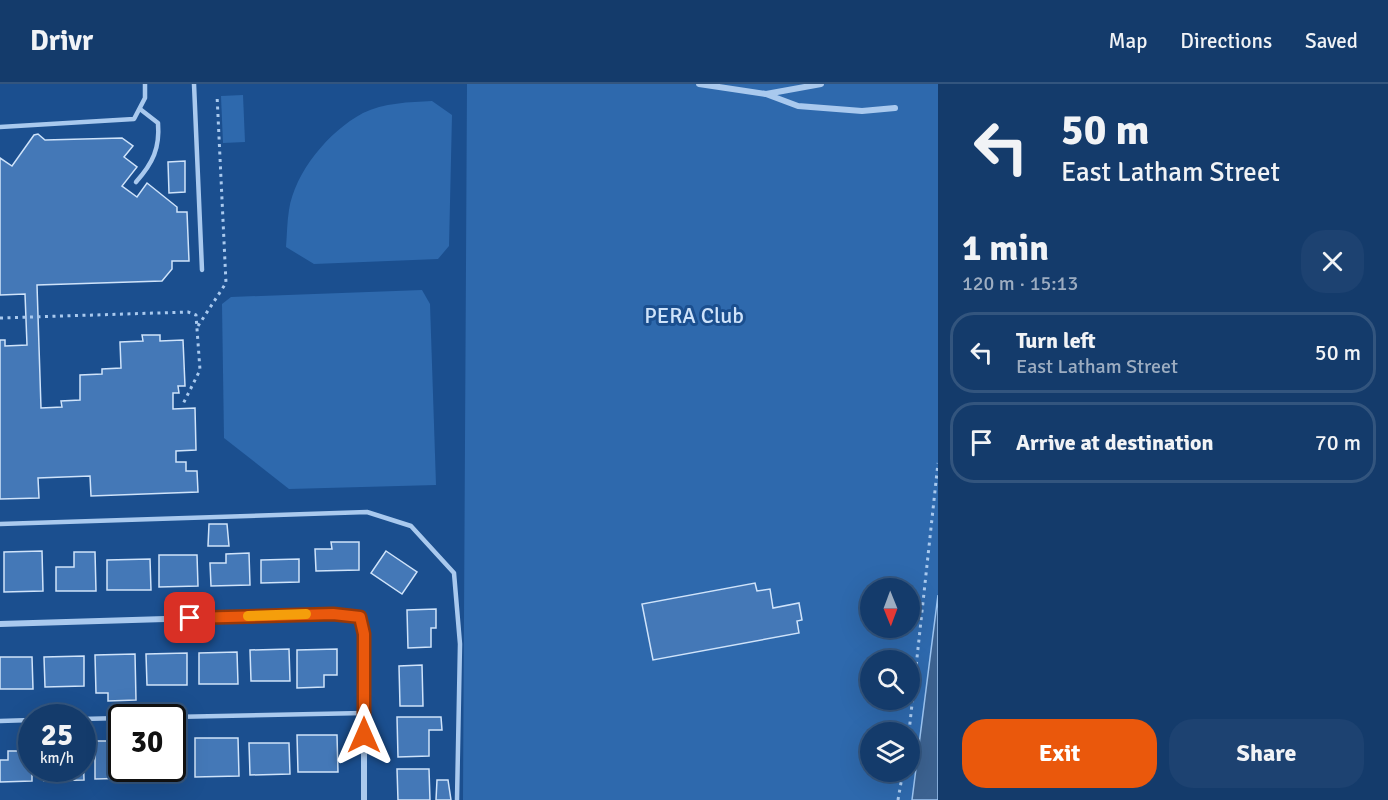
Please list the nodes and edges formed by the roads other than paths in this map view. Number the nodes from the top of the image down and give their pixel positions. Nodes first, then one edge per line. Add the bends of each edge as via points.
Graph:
1 (145, 84) edge
2 (194, 84) edge
3 (699, 84) edge
4 (821, 84) edge
5 (766, 94) junction
6 (895, 108) dead end
7 (140, 109) junction
8 (0, 127) edge
9 (136, 182) dead end
10 (202, 270) dead end
11 (0, 524) edge
12 (0, 624) edge
13 (364, 713) junction
14 (186, 717) edge
15 (18, 720) edge
16 (0, 721) edge
17 (364, 800) edge
18 (457, 800) edge

1 - 7 lane via 146,98
2 - 10 lane
3 - 5 street
4 - 5 street
5 - 6 street via 798,106 862,111
7 - 8 lane via 134,119 125,121
7 - 9 lane via 158,123 159,145 150,166
11 - 18 lane via 367,512 411,526 454,573 460,644
12 - 13 street via 333,614 360,617 364,634
13 - 14 lane
13 - 17 street
15 - 16 lane

